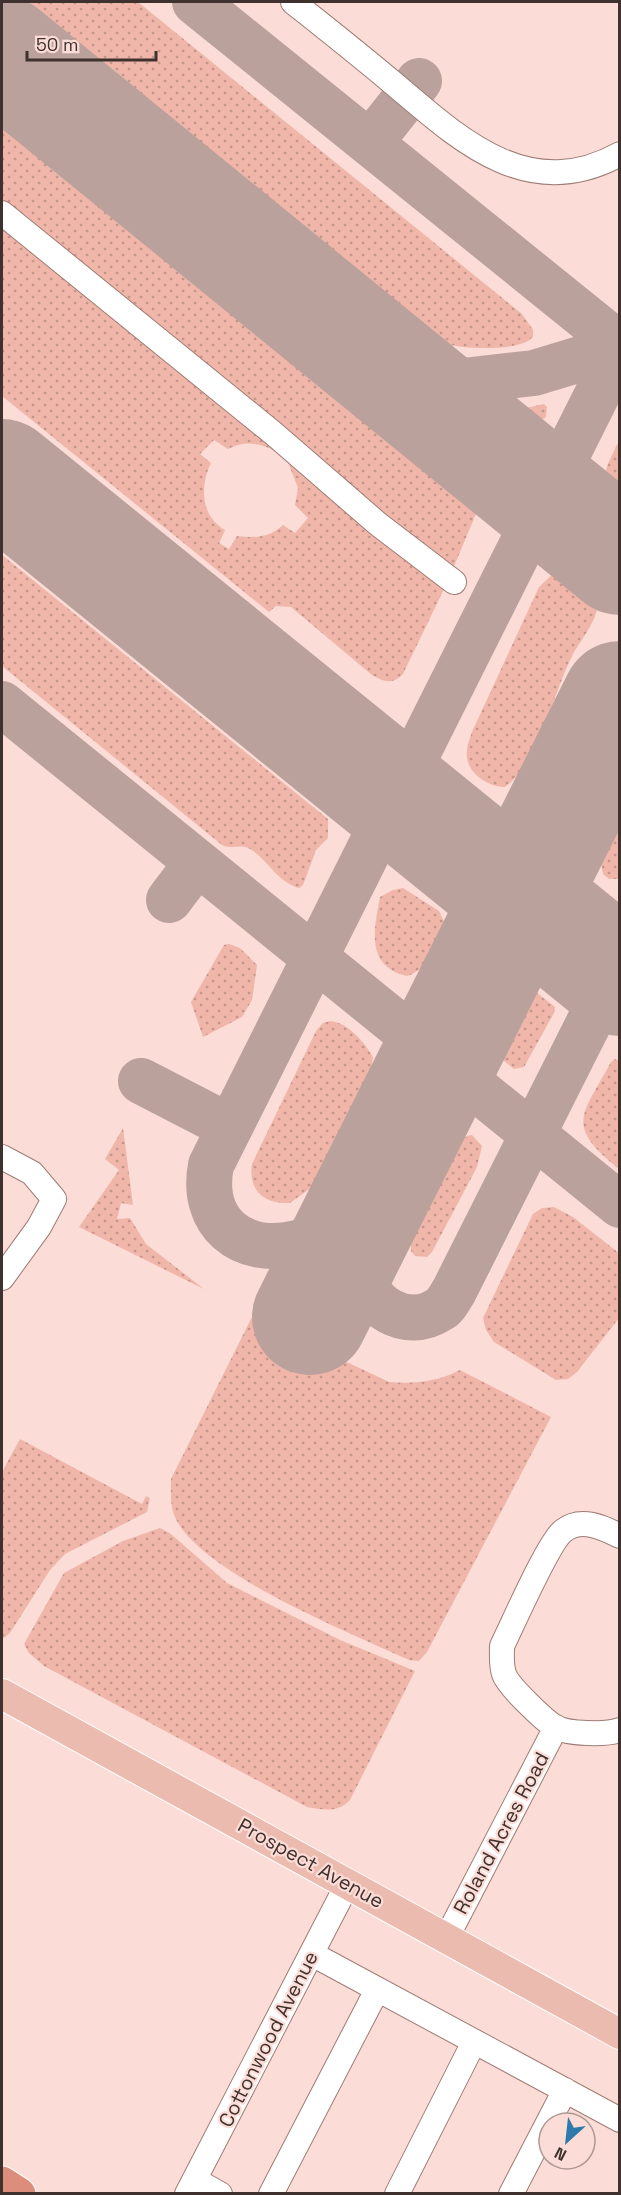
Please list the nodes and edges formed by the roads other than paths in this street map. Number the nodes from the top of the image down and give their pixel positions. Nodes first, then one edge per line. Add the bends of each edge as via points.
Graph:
1 (293, 2) edge
2 (620, 154) edge
3 (2, 213) edge
4 (454, 582) dead end
5 (2, 1157) edge
6 (2, 1278) edge
7 (620, 1536) edge
8 (2, 1694) edge
9 (556, 1727) junction
10 (620, 1730) edge
11 (348, 1883) junction
12 (446, 1939) junction
13 (312, 1954) junction
14 (377, 1990) junction
15 (620, 2034) edge
16 (474, 2042) junction
17 (565, 2090) junction
18 (620, 2120) edge
19 (2, 2183) edge
20 (191, 2187) edge
21 (20, 2193) edge
22 (219, 2193) edge
23 (271, 2193) edge
24 (397, 2193) edge
25 (511, 2193) edge

1 - 2 street via 450,130 489,157 518,168 547,172 578,170
3 - 4 street via 378,524
5 - 6 street via 32,1173 54,1198 39,1227
7 - 9 street via 597,1525 580,1524 563,1531 502,1646 504,1676
8 - 11 main road, Prospect Avenue
9 - 10 street via 586,1732
9 - 12 street, Roland Acres Road
11 - 12 main road, Prospect Avenue
11 - 13 street, Cottonwood Avenue
12 - 15 main road, Prospect Avenue
13 - 14 street
13 - 20 street, Cottonwood Avenue
14 - 16 street
14 - 23 street
16 - 17 street
16 - 24 street
17 - 18 street
17 - 25 street
19 - 21 highway
20 - 22 street

